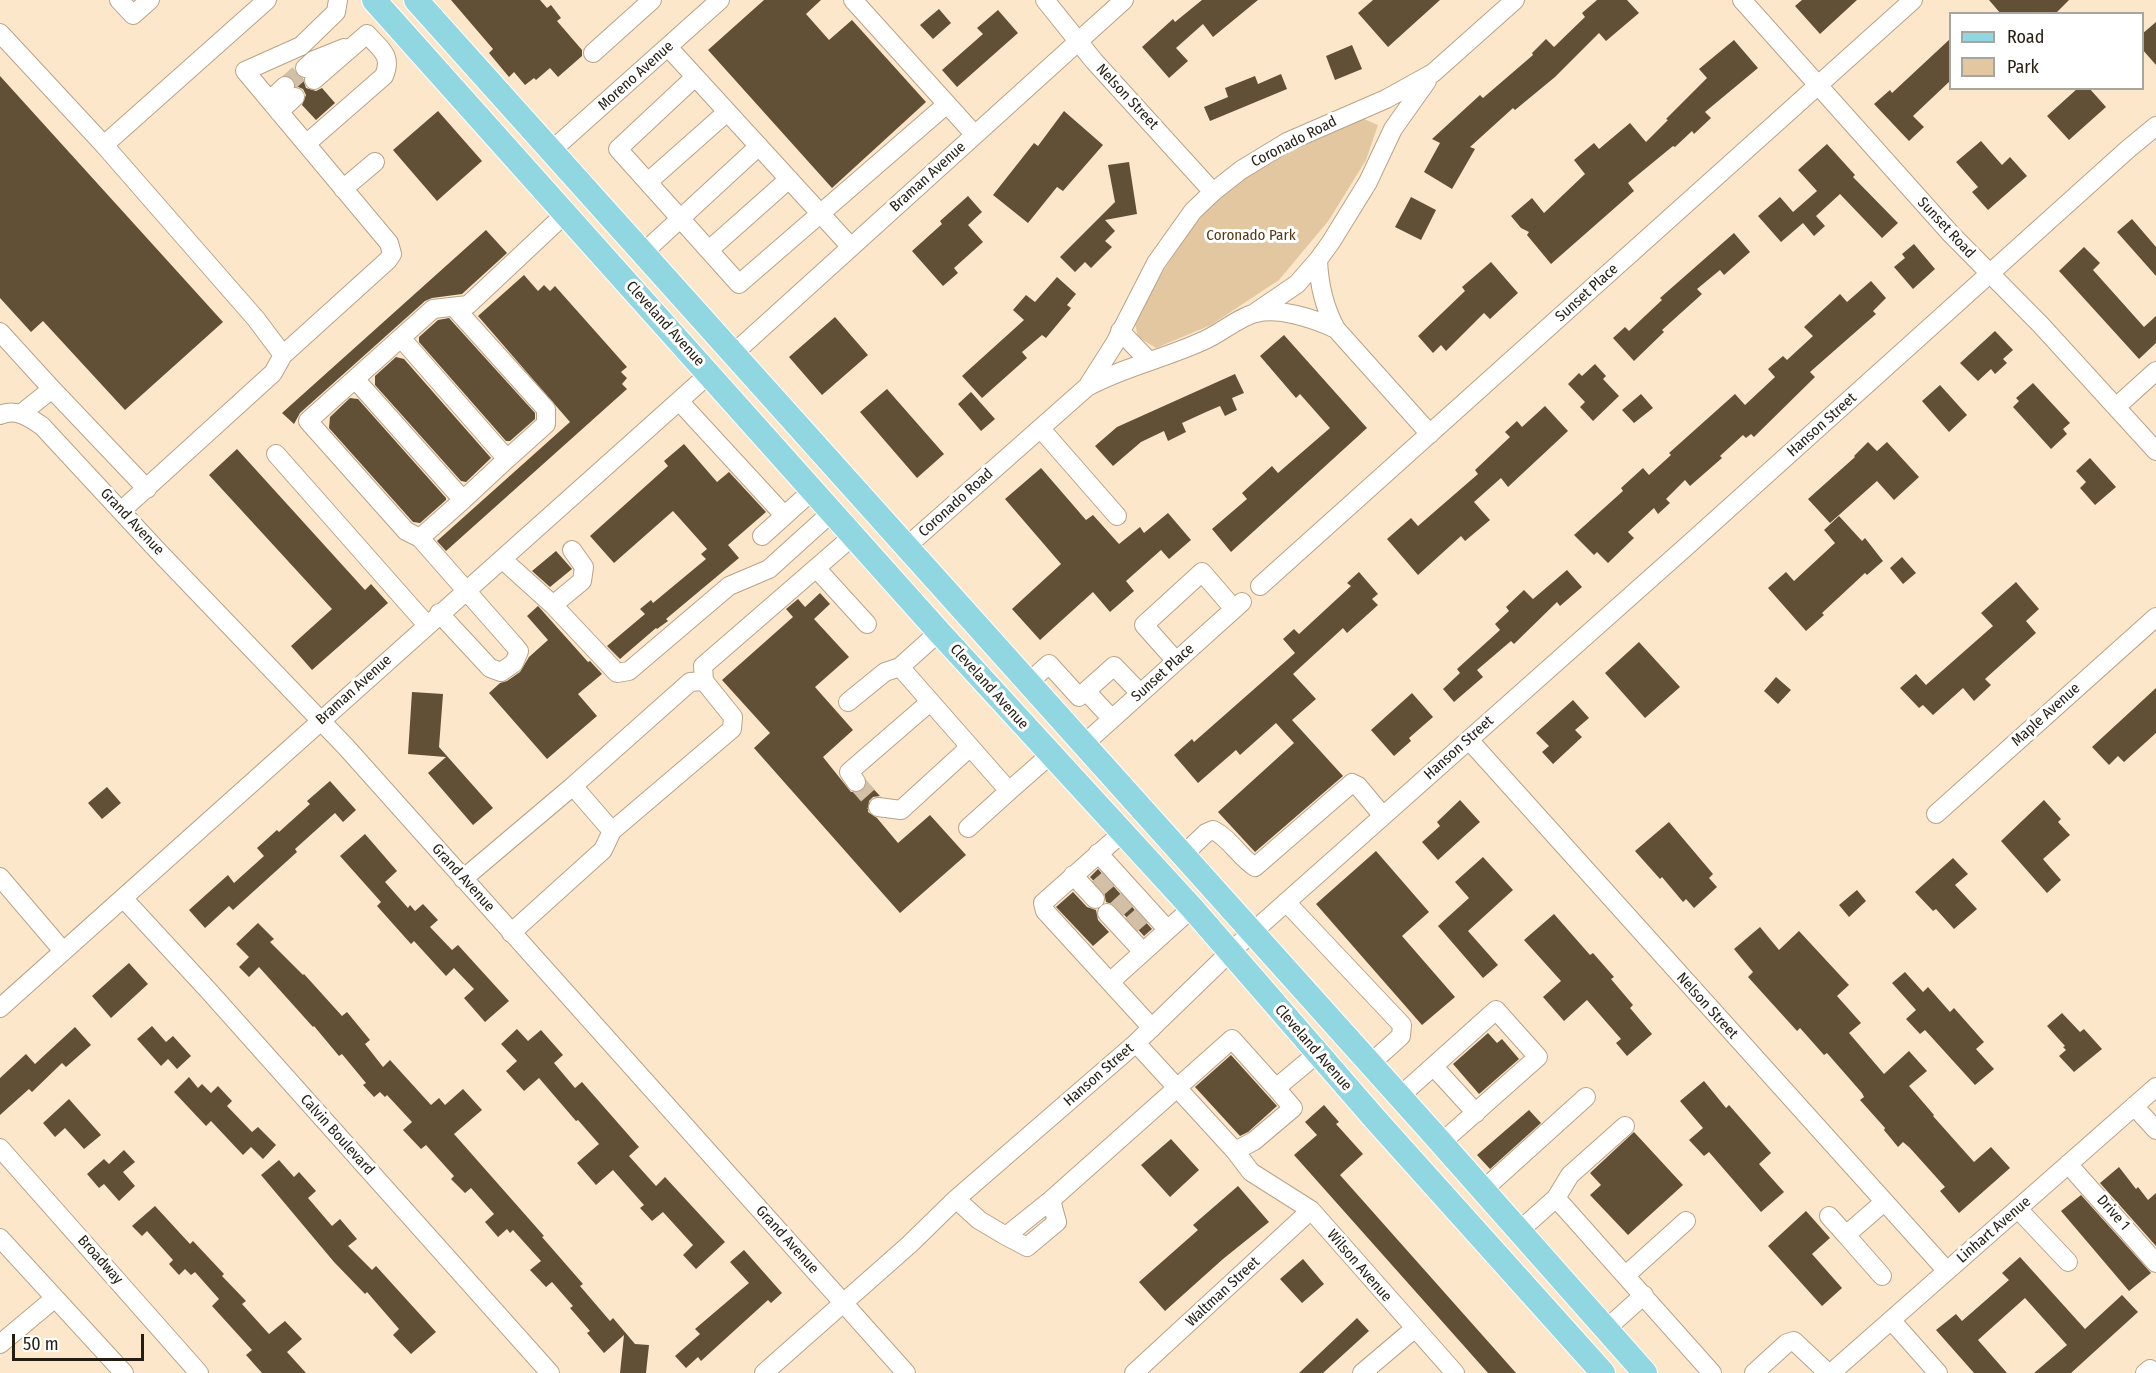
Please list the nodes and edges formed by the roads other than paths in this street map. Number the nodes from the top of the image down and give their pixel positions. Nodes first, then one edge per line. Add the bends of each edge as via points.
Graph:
1 (119, 0) edge
2 (150, 0) edge
3 (267, 0) edge
4 (338, 0) edge
5 (374, 0) edge
6 (416, 0) edge
7 (652, 0) edge
8 (853, 0) edge
9 (1045, 0) edge
10 (1124, 0) edge
11 (1515, 0) edge
12 (1742, 0) edge
13 (1913, 0) edge
14 (714, 2) edge
15 (0, 33) edge
16 (1078, 42) junction
17 (668, 47) junction
18 (593, 53) dead end
19 (1433, 73) junction
20 (309, 74) tunnel mouth
21 (695, 77) junction
22 (1817, 86) junction
23 (290, 92) tunnel mouth
24 (947, 104) junction
25 (275, 106) junction
26 (727, 112) junction
27 (2156, 126) edge
28 (975, 135) junction
29 (306, 144) junction
30 (104, 145) junction
31 (759, 146) junction
32 (551, 151) junction
33 (375, 162) dead end
34 (789, 179) junction
35 (648, 182) junction
36 (343, 189) junction
37 (1213, 192) junction
38 (566, 213) junction
39 (820, 214) junction
40 (680, 218) junction
41 (851, 247) junction
42 (709, 250) junction
43 (643, 253) junction
44 (1318, 260) junction
45 (1989, 274) junction
46 (454, 307) junction
47 (1255, 313) junction
48 (661, 321) junction
49 (1336, 329) junction
50 (1120, 331) junction
51 (0, 332) edge
52 (401, 338) junction
53 (733, 354) junction
54 (283, 355) junction
55 (1148, 360) junction
56 (2156, 372) edge
57 (709, 374) junction
58 (355, 379) junction
59 (1087, 387) junction
60 (52, 389) junction
61 (679, 401) junction
62 (780, 407) junction
63 (2116, 407) junction
64 (22, 413) junction
65 (0, 415) edge
66 (1041, 429) junction
67 (1430, 434) junction
68 (2156, 451) edge
69 (276, 454) dead end
70 (507, 459) junction
71 (147, 489) junction
72 (813, 490) junction
73 (463, 500) junction
74 (121, 512) junction
75 (832, 512) junction
76 (784, 515) junction
77 (1117, 516) dead end
78 (762, 536) dead end
79 (853, 536) junction
80 (420, 538) junction
81 (906, 547) junction
82 (572, 550) dead end
83 (502, 559) junction
84 (816, 568) junction
85 (1260, 586) dead end
86 (467, 590) junction
87 (553, 605) junction
88 (2156, 616) edge
89 (433, 619) junction
90 (867, 624) dead end
91 (939, 632) junction
92 (1176, 661) junction
93 (900, 668) junction
94 (704, 681) junction
95 (1028, 683) junction
96 (1086, 691) junction
97 (1140, 693) junction
98 (848, 702) dead end
99 (930, 702) junction
100 (1112, 719) junction
101 (320, 721) junction
102 (1469, 740) junction
103 (1083, 745) junction
104 (970, 747) junction
105 (1050, 754) junction
106 (856, 782) dead end
107 (573, 786) junction
108 (1009, 791) junction
109 (878, 807) dead end
110 (1936, 814) dead end
111 (1383, 816) junction
112 (968, 828) dead end
113 (612, 831) junction
114 (1122, 833) junction
115 (1098, 853) junction
116 (1183, 855) junction
117 (1073, 875) junction
118 (0, 877) edge
119 (463, 879) junction
120 (123, 898) junction
121 (1286, 902) junction
122 (1192, 908) junction
123 (1167, 929) junction
124 (1252, 932) junction
125 (511, 933) junction
126 (63, 951) junction
127 (1143, 952) junction
128 (1229, 953) junction
129 (1110, 982) junction
130 (0, 1008) edge
131 (1152, 1028) junction
132 (1136, 1043) junction
133 (1318, 1053) junction
134 (1370, 1064) junction
135 (1434, 1067) junction
136 (2156, 1087) edge
137 (1177, 1088) junction
138 (1276, 1088) junction
139 (1400, 1096) junction
140 (1586, 1097) dead end
141 (2134, 1106) junction
142 (1476, 1113) junction
143 (1625, 1126) dead end
144 (2156, 1130) edge
145 (1441, 1143) junction
146 (0, 1148) edge
147 (1235, 1151) junction
148 (2068, 1164) junction
149 (1483, 1190) junction
150 (1556, 1198) junction
151 (956, 1199) junction
152 (1884, 1202) junction
153 (2018, 1209) junction
154 (1311, 1210) junction
155 (1829, 1216) dead end
156 (1686, 1221) dead end
157 (1519, 1231) junction
158 (1846, 1235) junction
159 (0, 1238) edge
160 (2068, 1262) dead end
161 (2156, 1263) edge
162 (1947, 1271) junction
163 (1626, 1275) junction
164 (1882, 1276) dead end
165 (1644, 1295) junction
166 (55, 1298) junction
167 (843, 1302) junction
168 (1891, 1320) junction
169 (1414, 1329) junction
170 (1606, 1329) junction
171 (0, 1344) edge
172 (124, 1373) edge
173 (199, 1373) edge
174 (550, 1373) edge
175 (764, 1373) edge
176 (906, 1373) edge
177 (1134, 1373) edge
178 (1362, 1373) edge
179 (1455, 1373) edge
180 (1603, 1373) edge
181 (1645, 1373) edge
182 (1712, 1373) edge
183 (1754, 1373) edge
184 (1830, 1373) edge
185 (1938, 1373) edge

1 - 2 street via 133,15
3 - 30 street
4 - 25 street via 336,12 301,46 245,71
5 - 38 main road, Cleveland Avenue
6 - 32 main road, Cleveland Avenue
7 - 18 street
8 - 24 street
9 - 16 street, Nelson Street
10 - 16 street, Braman Avenue
11 - 19 street, Coronado Road
12 - 22 street, Sunset Road
13 - 22 street, Sunset Place
14 - 17 street, Moreno Avenue
15 - 30 street
16 - 28 street, Braman Avenue
16 - 37 street, Nelson Street
17 - 21 street
17 - 32 street, Moreno Avenue
19 - 37 street, Coronado Road via 1386,99 1287,142
19 - 44 street, Coronado Road via 1393,129 1368,182
20 - 29 street via 314,60 357,43 367,34 388,61 384,76
21 - 26 street
21 - 35 street via 618,149
22 - 45 street, Sunset Road
22 - 67 street, Sunset Place
23 - 25 street
24 - 28 street
24 - 39 street
25 - 29 street
26 - 31 street
26 - 35 street
27 - 45 street, Hanson Street
28 - 41 street, Braman Avenue
29 - 36 street
30 - 54 street
31 - 34 street
31 - 40 street
32 - 43 main road, Cleveland Avenue
33 - 36 street
34 - 39 street
34 - 42 street
35 - 40 street
36 - 54 street via 389,243 392,254
37 - 50 street, Coronado Road via 1169,243
38 - 46 street via 468,305
38 - 48 main road, Cleveland Avenue
39 - 41 street
39 - 42 street via 739,284
40 - 42 street
40 - 43 street
41 - 53 street, Braman Avenue
43 - 53 main road, Cleveland Avenue
44 - 47 street, Coronado Road via 1297,284
44 - 49 street via 1322,296
45 - 63 street, Sunset Road
45 - 102 street, Hanson Street
46 - 52 street via 433,309
46 - 70 street via 546,409 546,423
47 - 49 street via 1275,312
47 - 55 street, Coronado Road via 1208,339
48 - 53 main road via 703,347
48 - 57 main road, Cleveland Avenue
49 - 67 street
50 - 55 street
50 - 59 street, Coronado Road
51 - 60 street
52 - 58 street
52 - 70 street
53 - 62 main road, Cleveland Avenue
54 - 71 street via 273,373
55 - 59 street, Coronado Road
56 - 63 street
57 - 61 street, Braman Avenue
57 - 62 main road via 738,384
57 - 72 main road, Cleveland Avenue
58 - 73 street
58 - 80 street via 308,421 406,531
59 - 66 street, Coronado Road
60 - 64 street
60 - 71 street
61 - 76 street
61 - 83 street, Braman Avenue
62 - 81 main road, Cleveland Avenue
63 - 68 street, Sunset Road
64 - 65 street
64 - 74 street, Grand Avenue via 42,426
66 - 77 street
66 - 81 street, Coronado Road
67 - 85 street, Sunset Place
69 - 89 street
70 - 73 street
71 - 74 street
72 - 75 main road, Cleveland Avenue
72 - 76 street
73 - 80 street
74 - 101 street, Grand Avenue
75 - 79 main road, Cleveland Avenue
75 - 87 street via 769,569 729,586 629,671 617,673
76 - 78 street
79 - 84 street
79 - 91 main road, Cleveland Avenue
80 - 86 street
81 - 95 main road, Cleveland Avenue
82 - 87 street via 584,567 582,581
83 - 86 street, Braman Avenue
83 - 87 street
84 - 90 street
84 - 94 street via 703,666
86 - 89 street, Braman Avenue
86 - 89 street via 519,651 514,663 501,672 490,668
88 - 110 street, Maple Avenue
89 - 101 street, Braman Avenue
91 - 93 street
91 - 105 main road, Cleveland Avenue
92 - 92 street, Sunset Place via 1238,606 1202,572 1144,625
92 - 97 street, Sunset Place
93 - 98 street via 885,672
93 - 99 street
94 - 107 street via 690,682
94 - 113 street via 733,717 732,729
95 - 96 street via 1050,664 1078,697
95 - 103 main road, Cleveland Avenue
96 - 97 street via 1114,666
96 - 100 street
97 - 100 street, Sunset Place
99 - 104 street
99 - 106 street via 849,772
100 - 103 street, Sunset Place
101 - 119 street, Grand Avenue
101 - 120 street, Braman Avenue
102 - 111 street, Hanson Street
102 - 152 street, Nelson Street
103 - 116 main road, Cleveland Avenue
104 - 108 street
104 - 109 street via 901,810
105 - 108 street
105 - 114 main road, Cleveland Avenue
107 - 113 street
107 - 119 street
108 - 112 street
111 - 116 street via 1352,783 1255,867 1213,830
111 - 121 street, Hanson Street
113 - 125 street via 603,850
114 - 115 street
114 - 122 main road, Cleveland Avenue
115 - 117 street
115 - 123 street
116 - 124 main road, Cleveland Avenue
117 - 127 street via 1128,929
117 - 129 street via 1043,903 1045,911
118 - 126 street
119 - 125 street, Grand Avenue
120 - 126 street, Braman Avenue
120 - 174 street, Calvin Boulevard
121 - 124 street, Hanson Street
121 - 134 street via 1402,1025 1401,1036
122 - 123 street
122 - 128 main road, Cleveland Avenue
123 - 127 street
124 - 128 street, Hanson Street
124 - 134 main road, Cleveland Avenue
125 - 167 street, Grand Avenue
126 - 130 street, Braman Avenue
127 - 129 street
128 - 131 street, Hanson Street
128 - 133 main road, Cleveland Avenue
129 - 131 street
131 - 132 street, Hanson Street
132 - 137 street
132 - 151 street, Hanson Street
133 - 138 street
133 - 180 main road, Cleveland Avenue
134 - 139 main road, Cleveland Avenue
135 - 139 street
135 - 142 street
135 - 142 street via 1496,1010 1538,1057
136 - 141 street, Linhart Avenue
137 - 138 street via 1232,1039
137 - 147 street
137 - 151 street via 1051,1200 1057,1222 1027,1247 979,1220
138 - 147 street via 1293,1108 1254,1141
139 - 145 main road, Cleveland Avenue
140 - 149 street
141 - 144 street
141 - 148 street, Linhart Avenue
142 - 145 street
143 - 150 street via 1570,1175
145 - 149 main road, Cleveland Avenue
146 - 173 street, Broadway
147 - 154 street, Wilson Avenue via 1251,1172
148 - 153 street, Linhart Avenue
148 - 161 street, Drive 1
149 - 157 main road, Cleveland Avenue
150 - 157 street
150 - 163 street
151 - 167 street, Hanson Street
152 - 158 street
152 - 162 street, Nelson Street
153 - 160 street
153 - 162 street, Linhart Avenue
154 - 169 street, Wilson Avenue
154 - 177 street, Waltman Street
155 - 158 street
156 - 163 street
157 - 170 main road, Cleveland Avenue
158 - 164 street
159 - 166 street
162 - 168 street, Linhart Avenue
163 - 165 street
165 - 170 street
165 - 182 street
166 - 171 street
166 - 172 street
167 - 175 street, Hanson Street
167 - 176 street, Grand Avenue
168 - 184 street, Linhart Avenue
168 - 185 street
169 - 178 street
169 - 179 street, Wilson Avenue
170 - 181 main road, Cleveland Avenue
183 - 184 street via 1794,1341

